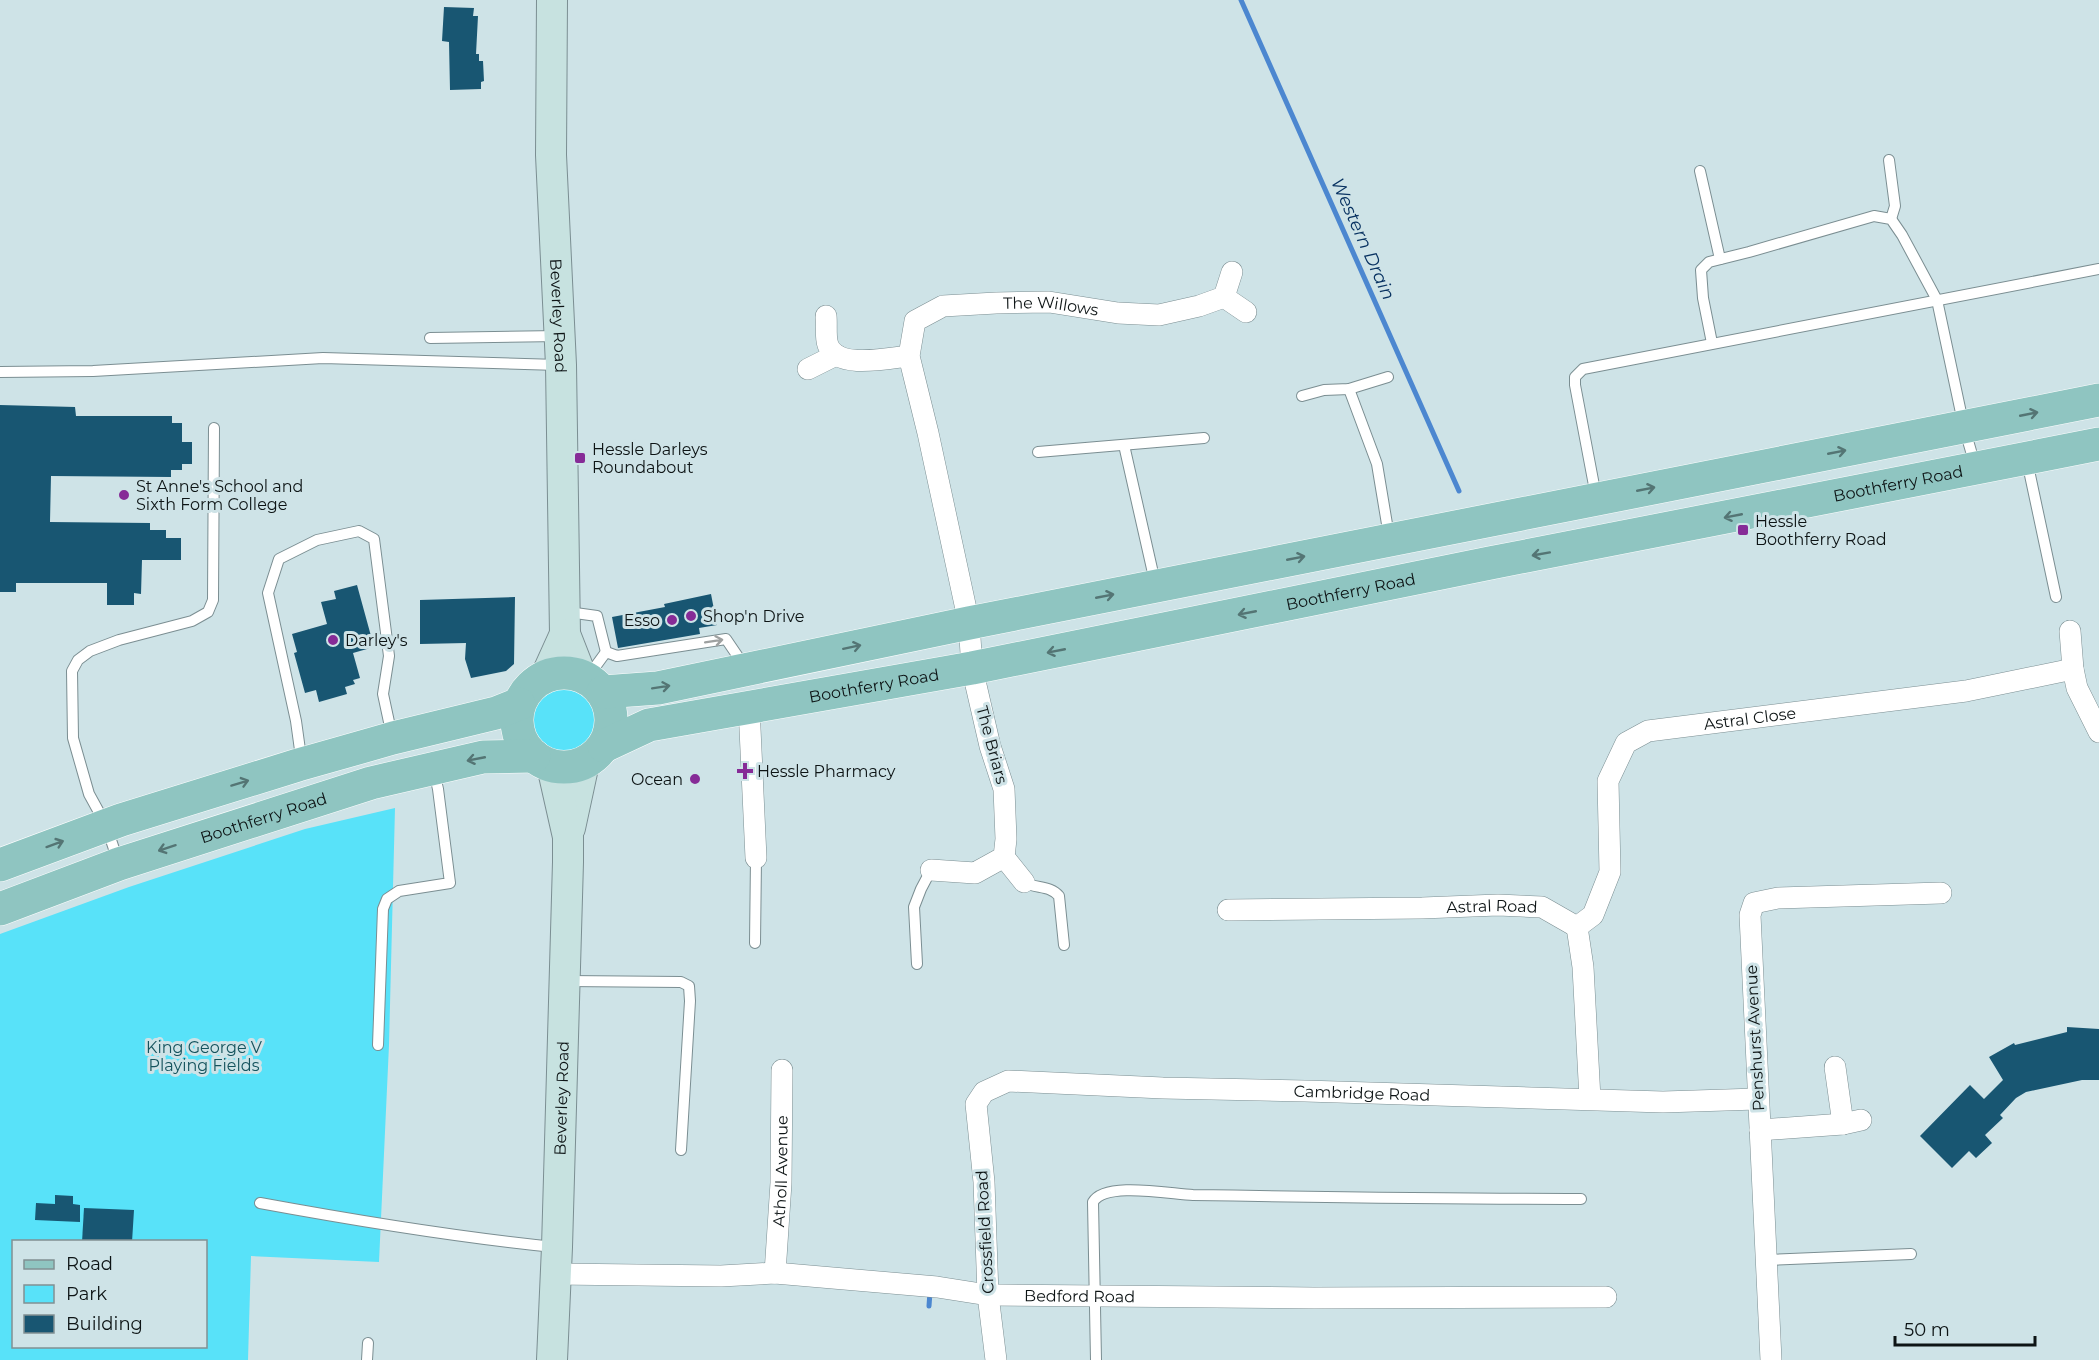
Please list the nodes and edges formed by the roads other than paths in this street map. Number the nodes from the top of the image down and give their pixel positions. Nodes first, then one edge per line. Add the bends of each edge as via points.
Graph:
1 (552, 0) edge
2 (1889, 160) dead end
3 (1700, 171) dead end
4 (1891, 219) junction
5 (1720, 259) junction
6 (2099, 269) edge
7 (1232, 272) dead end
8 (1224, 297) junction
9 (1937, 300) junction
10 (1246, 312) dead end
11 (826, 316) dead end
12 (430, 338) dead end
13 (1712, 344) junction
14 (560, 350) junction
15 (836, 355) junction
16 (909, 356) junction
17 (808, 369) dead end
18 (0, 372) edge
19 (1388, 377) dead end
20 (1349, 389) junction
21 (1302, 396) dead end
22 (2099, 400) edge
23 (1964, 427) junction
24 (214, 428) dead end
25 (1204, 438) dead end
26 (2099, 444) edge
27 (1124, 445) junction
28 (1038, 452) dead end
29 (2026, 458) junction
30 (1976, 468) junction
31 (1596, 499) junction
32 (1390, 540) junction
33 (1156, 586) junction
34 (2056, 597) dead end
35 (565, 623) junction
36 (969, 623) junction
37 (2070, 631) dead end
38 (606, 652) junction
39 (972, 668) junction
40 (747, 669) junction
41 (2073, 669) junction
42 (546, 676) junction
43 (590, 682) junction
44 (519, 704) junction
45 (749, 707) junction
46 (2099, 732) edge
47 (393, 738) junction
48 (568, 758) junction
49 (298, 765) junction
50 (433, 769) junction
51 (106, 825) junction
52 (1004, 857) junction
53 (756, 858) joint
54 (119, 864) junction
55 (0, 865) edge
56 (931, 870) joint
57 (1024, 882) joint
58 (1941, 893) dead end
59 (0, 909) edge
60 (1228, 910) dead end
61 (1577, 927) junction
62 (755, 943) dead end
63 (1064, 945) dead end
64 (917, 964) dead end
65 (566, 981) junction
66 (378, 1045) dead end
67 (1835, 1067) dead end
68 (782, 1070) dead end
69 (1590, 1099) junction
70 (1757, 1099) junction
71 (976, 1104) joint
72 (1760, 1130) junction
73 (681, 1150) dead end
74 (1581, 1199) dead end
75 (260, 1203) dead end
76 (1911, 1254) dead end
77 (557, 1260) junction
78 (1766, 1260) junction
79 (776, 1273) junction
80 (988, 1295) junction
81 (1096, 1297) junction
82 (1606, 1297) dead end
83 (368, 1343) dead end
84 (367, 1360) edge
85 (552, 1360) edge
86 (996, 1360) edge
87 (1096, 1360) edge
88 (1771, 1360) edge

1 - 14 main road, Beverley Road via 551,155
2 - 4 lane via 1895,206
3 - 5 lane
4 - 5 lane via 1874,216
4 - 9 lane
5 - 13 lane via 1701,270
6 - 9 lane
7 - 8 street
8 - 10 street
8 - 16 street, The Willows via 1159,315 1118,314 1049,302 942,306 915,321
9 - 13 lane
9 - 23 lane
11 - 15 street via 828,346
12 - 14 lane
13 - 31 lane via 1583,369 1575,377
14 - 18 lane
14 - 35 main road, Beverley Road
15 - 16 street via 848,361
15 - 17 street
16 - 36 street, The Willows
19 - 20 lane
20 - 21 lane
20 - 32 lane via 1377,464
23 -> 22 main road
23 - 30 lane
31 -> 23 main road
24 - 51 lane via 213,600 208,612 192,621 90,651 72,671 74,738 89,794
25 - 27 lane
26 - 29 main road, Boothferry Road
27 - 28 lane
27 - 33 lane
29 - 30 main road, Boothferry Road
29 - 34 lane
30 -> 39 main road, Boothferry Road
31 - 32 main road
33 -> 32 main road
36 -> 33 main road
35 - 38 lane via 597,616
35 - 42 main road, Beverley Road
35 - 43 main road, Beverley Road
36 - 39 street, The Briars
40 -> 36 main road
37 - 41 street
38 -> 40 lane via 617,657 726,639
38 - 43 lane
39 - 45 main road, Boothferry Road
39 - 52 street, The Briars via 1004,789
43 -> 40 main road via 658,688
41 - 46 street via 2077,688
41 - 61 street, Astral Close via 1966,691 1648,731 1626,742 1608,781 1610,872 1593,915
42 - 43 main road via 558,673
42 - 44 main road via 526,692
43 - 48 main road via 610,704 610,733
44 - 47 main road
44 - 48 main road via 518,733 524,746
45 - 48 main road, Boothferry Road via 649,725
45 - 53 street
47 - 49 main road
47 - 49 lane via 383,694 389,656 374,539 359,531 316,540 279,559 268,593 296,721
48 -> 50 main road, Boothferry Road via 483,757
48 - 65 main road, Beverley Road
51 -> 49 main road
50 -> 54 main road, Boothferry Road via 371,783
50 - 66 lane via 450,883 399,891 387,899 383,909
51 - 54 lane
55 -> 51 main road
52 - 56 street via 975,873
52 - 57 street
53 - 62 lane
54 - 59 main road, Boothferry Road
56 - 64 lane via 914,907
57 - 63 lane via 1055,891 1059,896
58 - 70 street, Penshurst Avenue via 1778,898 1754,903 1750,915
60 - 61 street, Astral Road via 1542,907
61 - 69 street
65 - 73 lane via 681,982 689,986
65 - 77 main road, Beverley Road
67 - 72 street via 1852,1122
68 - 79 street, Atholl Avenue
69 - 70 street, Cambridge Road
69 - 71 street, Cambridge Road via 1008,1081 984,1092
70 - 72 street, Penshurst Avenue
71 - 80 street, Crossfield Road via 984,1182
72 - 78 street, Penshurst Avenue
74 - 81 lane via 1104,1192 1093,1202
75 - 77 lane via 478,1239
76 - 78 lane
77 - 79 street, Bedford Road via 721,1276
77 - 85 main road, Beverley Road
78 - 88 street, Penshurst Avenue
79 - 80 street, Bedford Road
80 - 81 street, Bedford Road
80 - 86 street, Crossfield Road
81 - 82 street, Bedford Road
81 - 87 lane
83 - 84 lane

